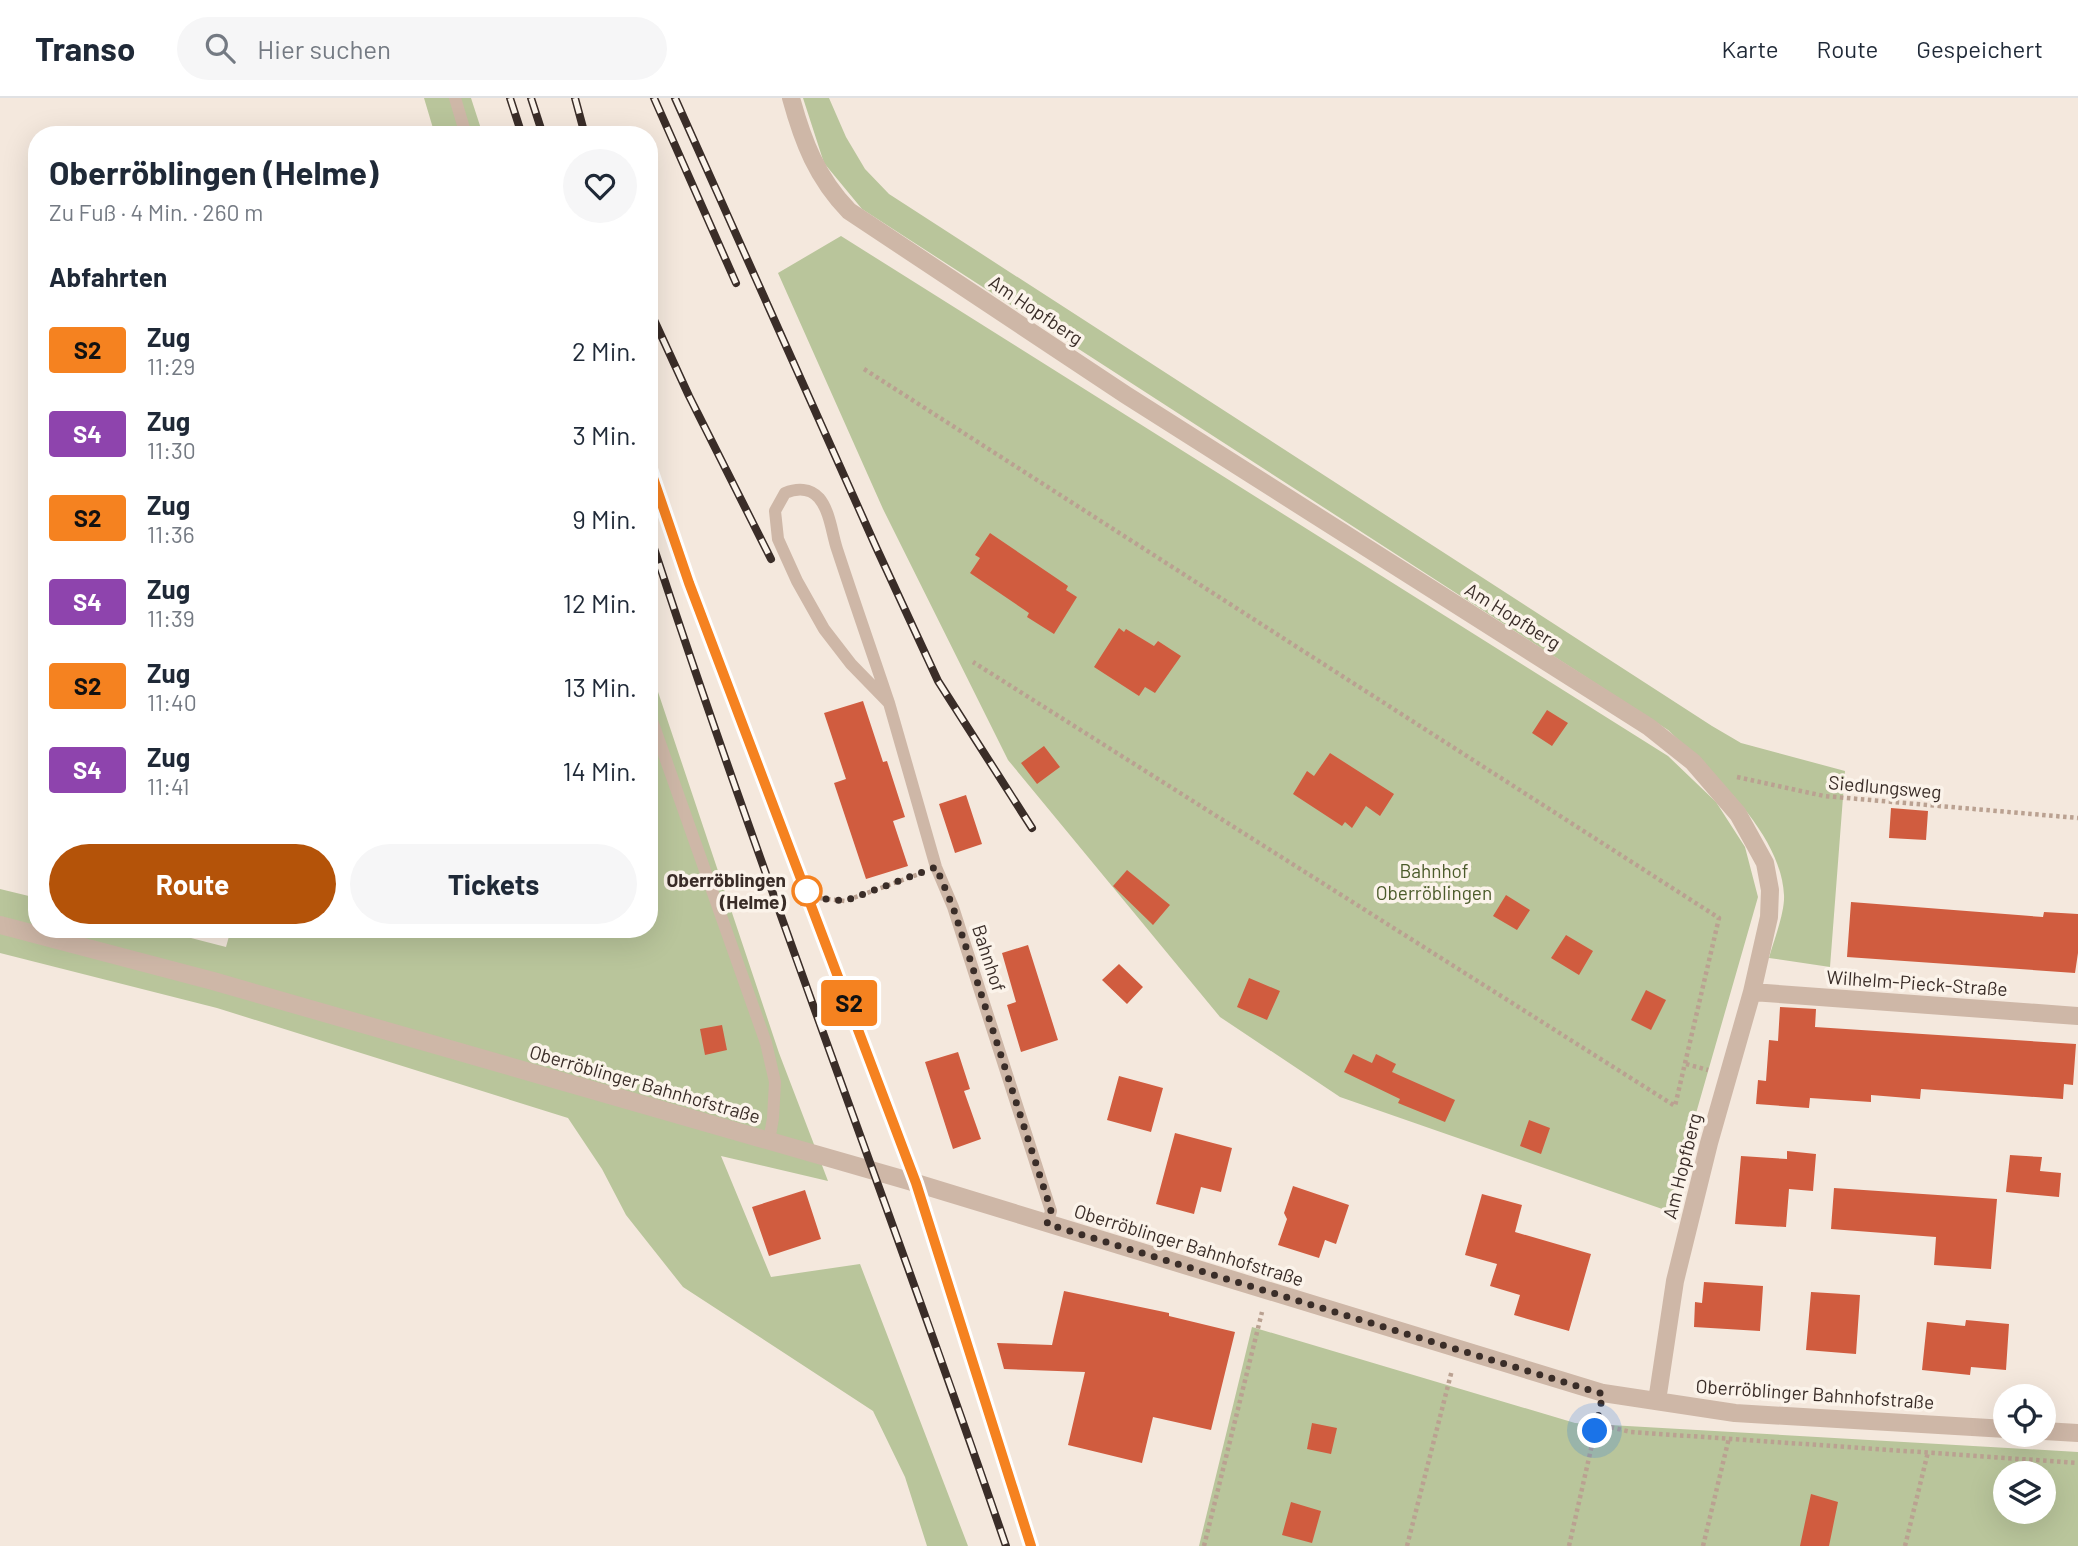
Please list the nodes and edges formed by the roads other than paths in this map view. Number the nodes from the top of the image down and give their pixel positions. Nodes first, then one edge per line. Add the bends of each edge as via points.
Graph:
1 (454, 98) edge
2 (791, 98) edge
3 (463, 126) edge
4 (889, 703) junction
5 (658, 738) edge
6 (0, 925) edge
7 (28, 932) edge
8 (49, 938) edge
9 (1752, 992) junction
10 (2078, 1016) edge
11 (769, 1141) junction
12 (1047, 1224) junction
13 (1657, 1401) junction
14 (1993, 1428) edge
15 (2056, 1432) edge
16 (2078, 1433) edge

1 - 3 lane
2 - 9 street, Am Hopfberg via 813,163 849,211 1126,395 1649,727 1693,762 1738,814 1765,863 1769,917
4 - 4 lane, Bahnhof via 825,508 807,490 785,493 775,511 778,539 810,607 837,647
4 - 12 lane, Bahnhof via 936,867 1051,1210
5 - 11 lane via 766,1044 775,1082
6 - 7 street, Oberröblinger Bahnhofstraße
8 - 11 street, Oberröblinger Bahnhofstraße
9 - 10 street, Wilhelm-Pieck-Straße
9 - 13 street, Am Hopfberg via 1675,1281
11 - 12 street, Oberröblinger Bahnhofstraße
12 - 13 street, Oberröblinger Bahnhofstraße via 1603,1394
13 - 14 street, Oberröblinger Bahnhofstraße via 1735,1413
15 - 16 street

